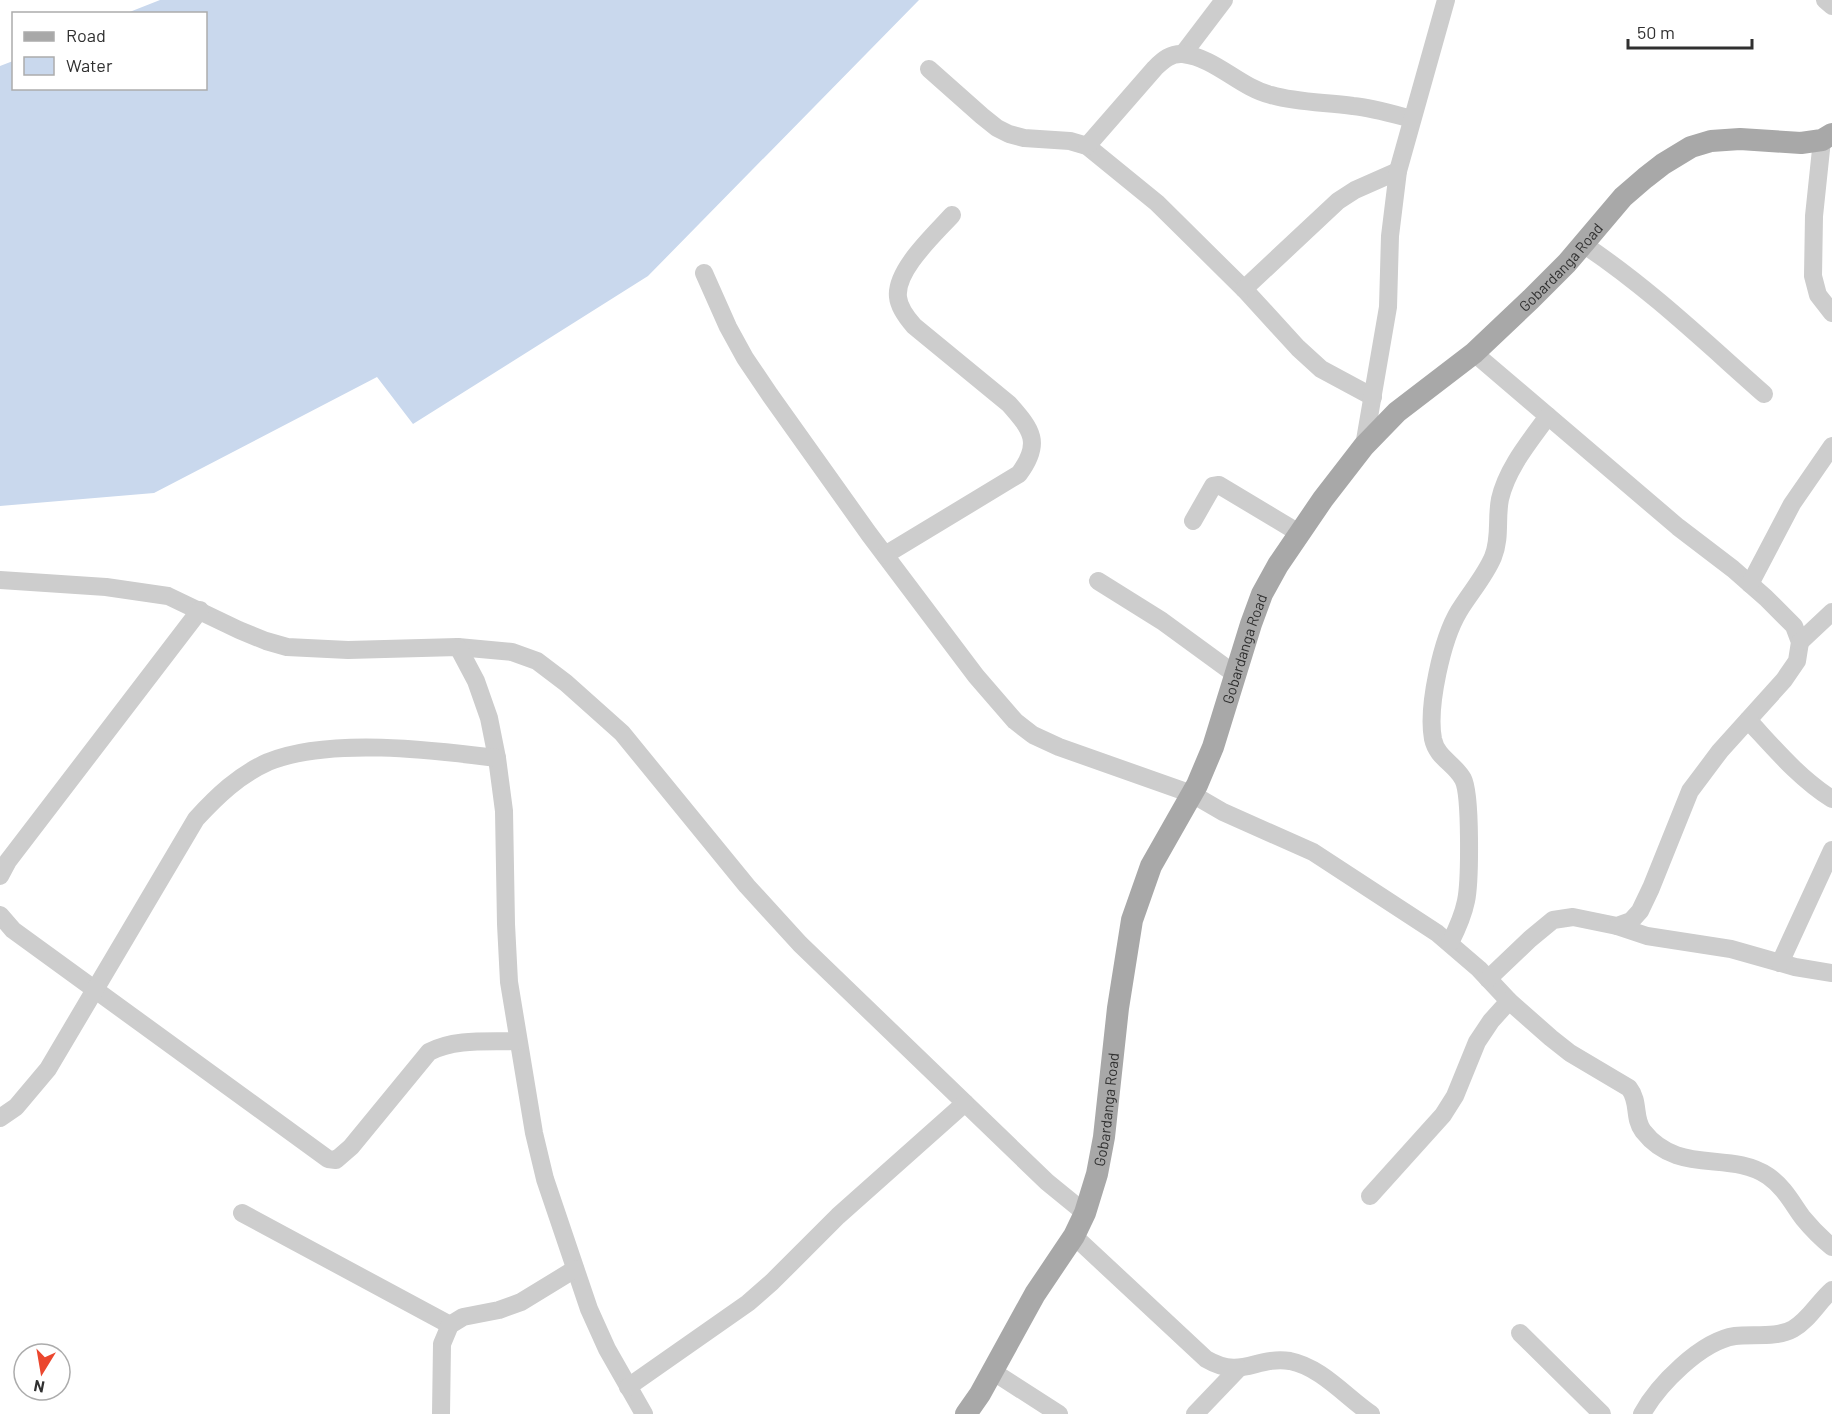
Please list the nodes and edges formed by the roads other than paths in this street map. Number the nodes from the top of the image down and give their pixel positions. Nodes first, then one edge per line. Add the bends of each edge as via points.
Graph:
1 (1224, 0) edge
2 (1446, 0) edge
3 (1825, 0) edge
4 (1832, 6) edge
5 (1183, 54) junction
6 (929, 69) dead end
7 (1412, 119) junction
8 (1827, 137) edge
9 (1087, 146) junction
10 (1398, 171) junction
11 (952, 215) dead end
12 (1583, 244) junction
13 (704, 273) dead end
14 (1244, 289) junction
15 (1832, 313) edge
16 (1474, 353) junction
17 (1764, 394) dead end
18 (1373, 397) junction
19 (1548, 416) junction
20 (1364, 446) junction
21 (1832, 446) edge
22 (1193, 521) dead end
23 (1299, 533) junction
24 (885, 555) junction
25 (0, 580) edge
26 (1098, 581) dead end
27 (1750, 584) junction
28 (200, 610) junction
29 (1832, 612) edge
30 (1800, 642) junction
31 (458, 647) junction
32 (1236, 675) junction
33 (1748, 720) junction
34 (497, 758) junction
35 (1192, 794) junction
36 (1832, 799) edge
37 (1832, 850) edge
38 (0, 876) edge
39 (0, 915) edge
40 (1617, 926) junction
41 (1450, 943) junction
42 (1780, 963) junction
43 (1832, 973) edge
44 (1488, 979) junction
45 (96, 990) junction
46 (1509, 1001) junction
47 (518, 1041) junction
48 (965, 1103) junction
49 (0, 1118) edge
50 (1370, 1196) dead end
51 (242, 1213) dead end
52 (1085, 1214) junction
53 (1074, 1236) junction
54 (1832, 1247) edge
55 (575, 1269) junction
56 (1832, 1290) edge
57 (450, 1325) junction
58 (1520, 1333) dead end
59 (1239, 1368) junction
60 (992, 1371) junction
61 (628, 1387) junction
62 (441, 1414) edge
63 (644, 1414) edge
64 (966, 1414) edge
65 (1059, 1414) edge
66 (1195, 1414) edge
67 (1371, 1414) edge
68 (1602, 1414) edge
69 (1642, 1414) edge

1 - 5 street
2 - 7 street
3 - 4 street
5 - 7 street via 1212,64 1269,95 1307,103 1354,106
5 - 9 street via 1163,60
6 - 9 street via 1003,131 1024,138
7 - 10 street
8 - 12 main road, Gobardanga Road via 1801,143 1711,141 1691,147 1623,197
8 - 15 street via 1814,216 1813,276 1818,295
9 - 14 street via 1157,203
10 - 14 street via 1338,201
10 - 18 street via 1390,236 1388,307
11 - 24 street via 904,272 898,297 903,314 1009,404 1031,435 1033,449 1019,474
12 - 16 main road, Gobardanga Road
12 - 17 street via 1672,311
13 - 24 street via 745,358
14 - 18 street via 1321,369
16 - 19 street
16 - 20 main road, Gobardanga Road via 1397,412
18 - 20 street
19 - 27 street
19 - 41 street via 1506,482 1492,560 1457,613 1436,682 1433,739 1439,754 1463,778 1468,798 1467,898
20 - 23 main road, Gobardanga Road
21 - 27 street via 1792,504
22 - 23 street via 1213,486 1218,485
23 - 32 main road, Gobardanga Road via 1262,594
24 - 35 street via 1015,721 1059,747
25 - 28 street via 136,591 168,596
26 - 32 street
27 - 30 street via 1794,626
28 - 31 street via 266,642 287,647
28 - 38 street
29 - 30 street
30 - 33 street via 1797,661
31 - 34 street via 489,718
31 - 48 street via 512,652 537,661 589,702 622,733 747,886 800,944
32 - 35 main road, Gobardanga Road via 1214,747
33 - 36 street via 1796,771
33 - 40 street via 1690,791 1640,911 1631,921
34 - 45 street via 423,749 320,750 268,762 245,775 196,819
34 - 47 street via 504,811 509,970
35 - 41 street via 1313,852
35 - 52 main road, Gobardanga Road via 1151,866 1132,920 1104,1137
37 - 42 street
39 - 45 street via 13,930
40 - 42 street via 1647,936 1731,949
40 - 44 street via 1573,917 1553,920
41 - 44 street
42 - 43 street
44 - 46 street
45 - 47 street via 328,1159 336,1160 429,1052 459,1043
45 - 49 street via 48,1069 16,1107
46 - 50 street via 1477,1042 1443,1115
46 - 54 street via 1570,1053 1629,1088 1635,1096 1641,1129 1655,1143 1690,1160 1757,1169 1784,1190 1803,1218
47 - 55 street via 545,1179
48 - 52 street
48 - 61 street via 838,1216 764,1289
51 - 57 street
52 - 53 main road, Gobardanga Road
53 - 59 street via 1206,1359 1219,1366
53 - 60 main road, Gobardanga Road via 1035,1294
55 - 57 street via 521,1302 462,1317
55 - 61 street via 589,1309
56 - 69 street via 1794,1329 1731,1337 1704,1348 1666,1384
57 - 62 street via 442,1344
58 - 68 street
59 - 66 street
59 - 67 street via 1275,1360 1302,1364
60 - 64 main road, Gobardanga Road
60 - 65 street
61 - 63 street

